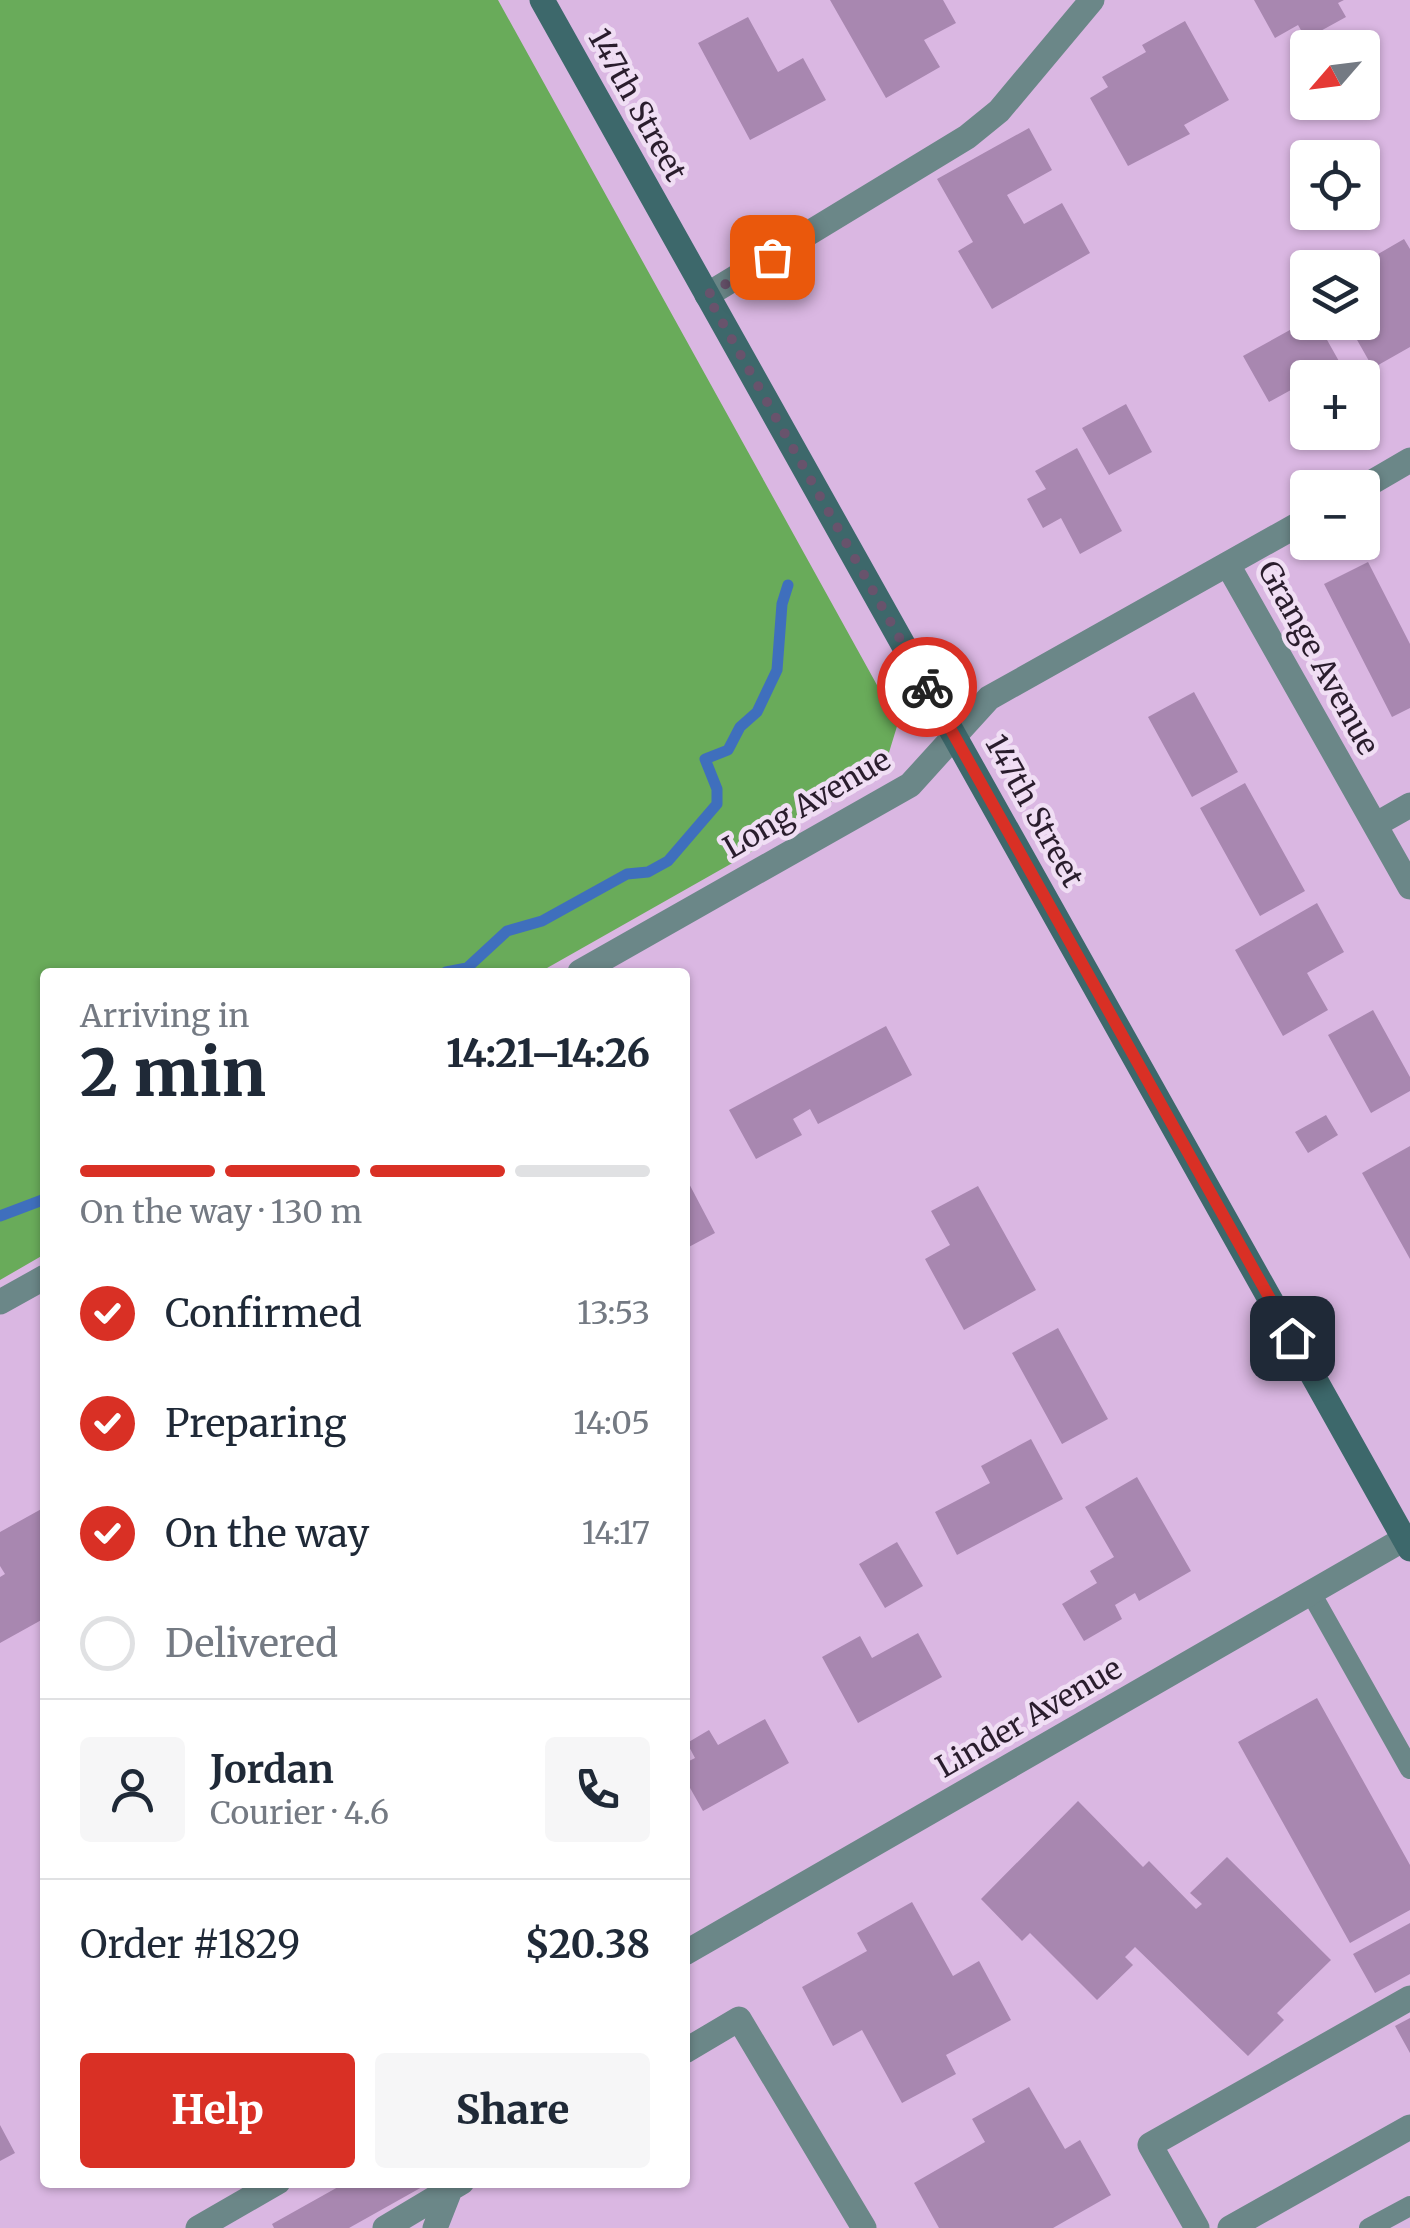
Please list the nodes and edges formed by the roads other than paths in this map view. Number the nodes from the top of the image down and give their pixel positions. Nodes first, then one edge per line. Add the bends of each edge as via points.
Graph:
1 (542, 0) edge
2 (1092, 0) edge
3 (707, 295) junction
4 (1410, 460) edge
5 (1380, 478) edge
6 (1290, 529) edge
7 (1228, 565) junction
8 (955, 736) junction
9 (1410, 805) edge
10 (1375, 825) junction
11 (1410, 887) edge
12 (587, 968) edge
13 (40, 1279) edge
14 (0, 1302) edge
15 (1407, 1544) edge
16 (1311, 1593) junction
17 (1410, 1768) edge
18 (690, 1949) edge
19 (1410, 1998) edge
20 (690, 2048) edge
21 (1410, 2127) edge
22 (268, 2188) edge
23 (453, 2188) edge
24 (455, 2188) edge
25 (1410, 2206) edge
26 (198, 2228) edge
27 (386, 2228) edge
28 (435, 2228) edge
29 (864, 2228) edge
30 (1197, 2228) edge
31 (1230, 2228) edge
32 (1369, 2228) edge

1 - 3 main road, 147th Street
2 - 3 street via 999,112 967,137
3 - 8 main road, 147th Street
4 - 5 street
6 - 7 street, Long Avenue
7 - 8 street, Long Avenue via 989,698
7 - 10 street, Grange Avenue
8 - 12 street, Long Avenue via 910,785
8 - 15 main road, 147th Street
9 - 10 street
10 - 11 street, Grange Avenue
13 - 14 street
15 - 16 street, Linder Avenue
16 - 17 lane
16 - 18 street, Linder Avenue
19 - 30 street via 1150,2145
20 - 29 street via 740,2019
21 - 31 street
22 - 26 street
23 - 27 street
24 - 28 street
25 - 32 lane

